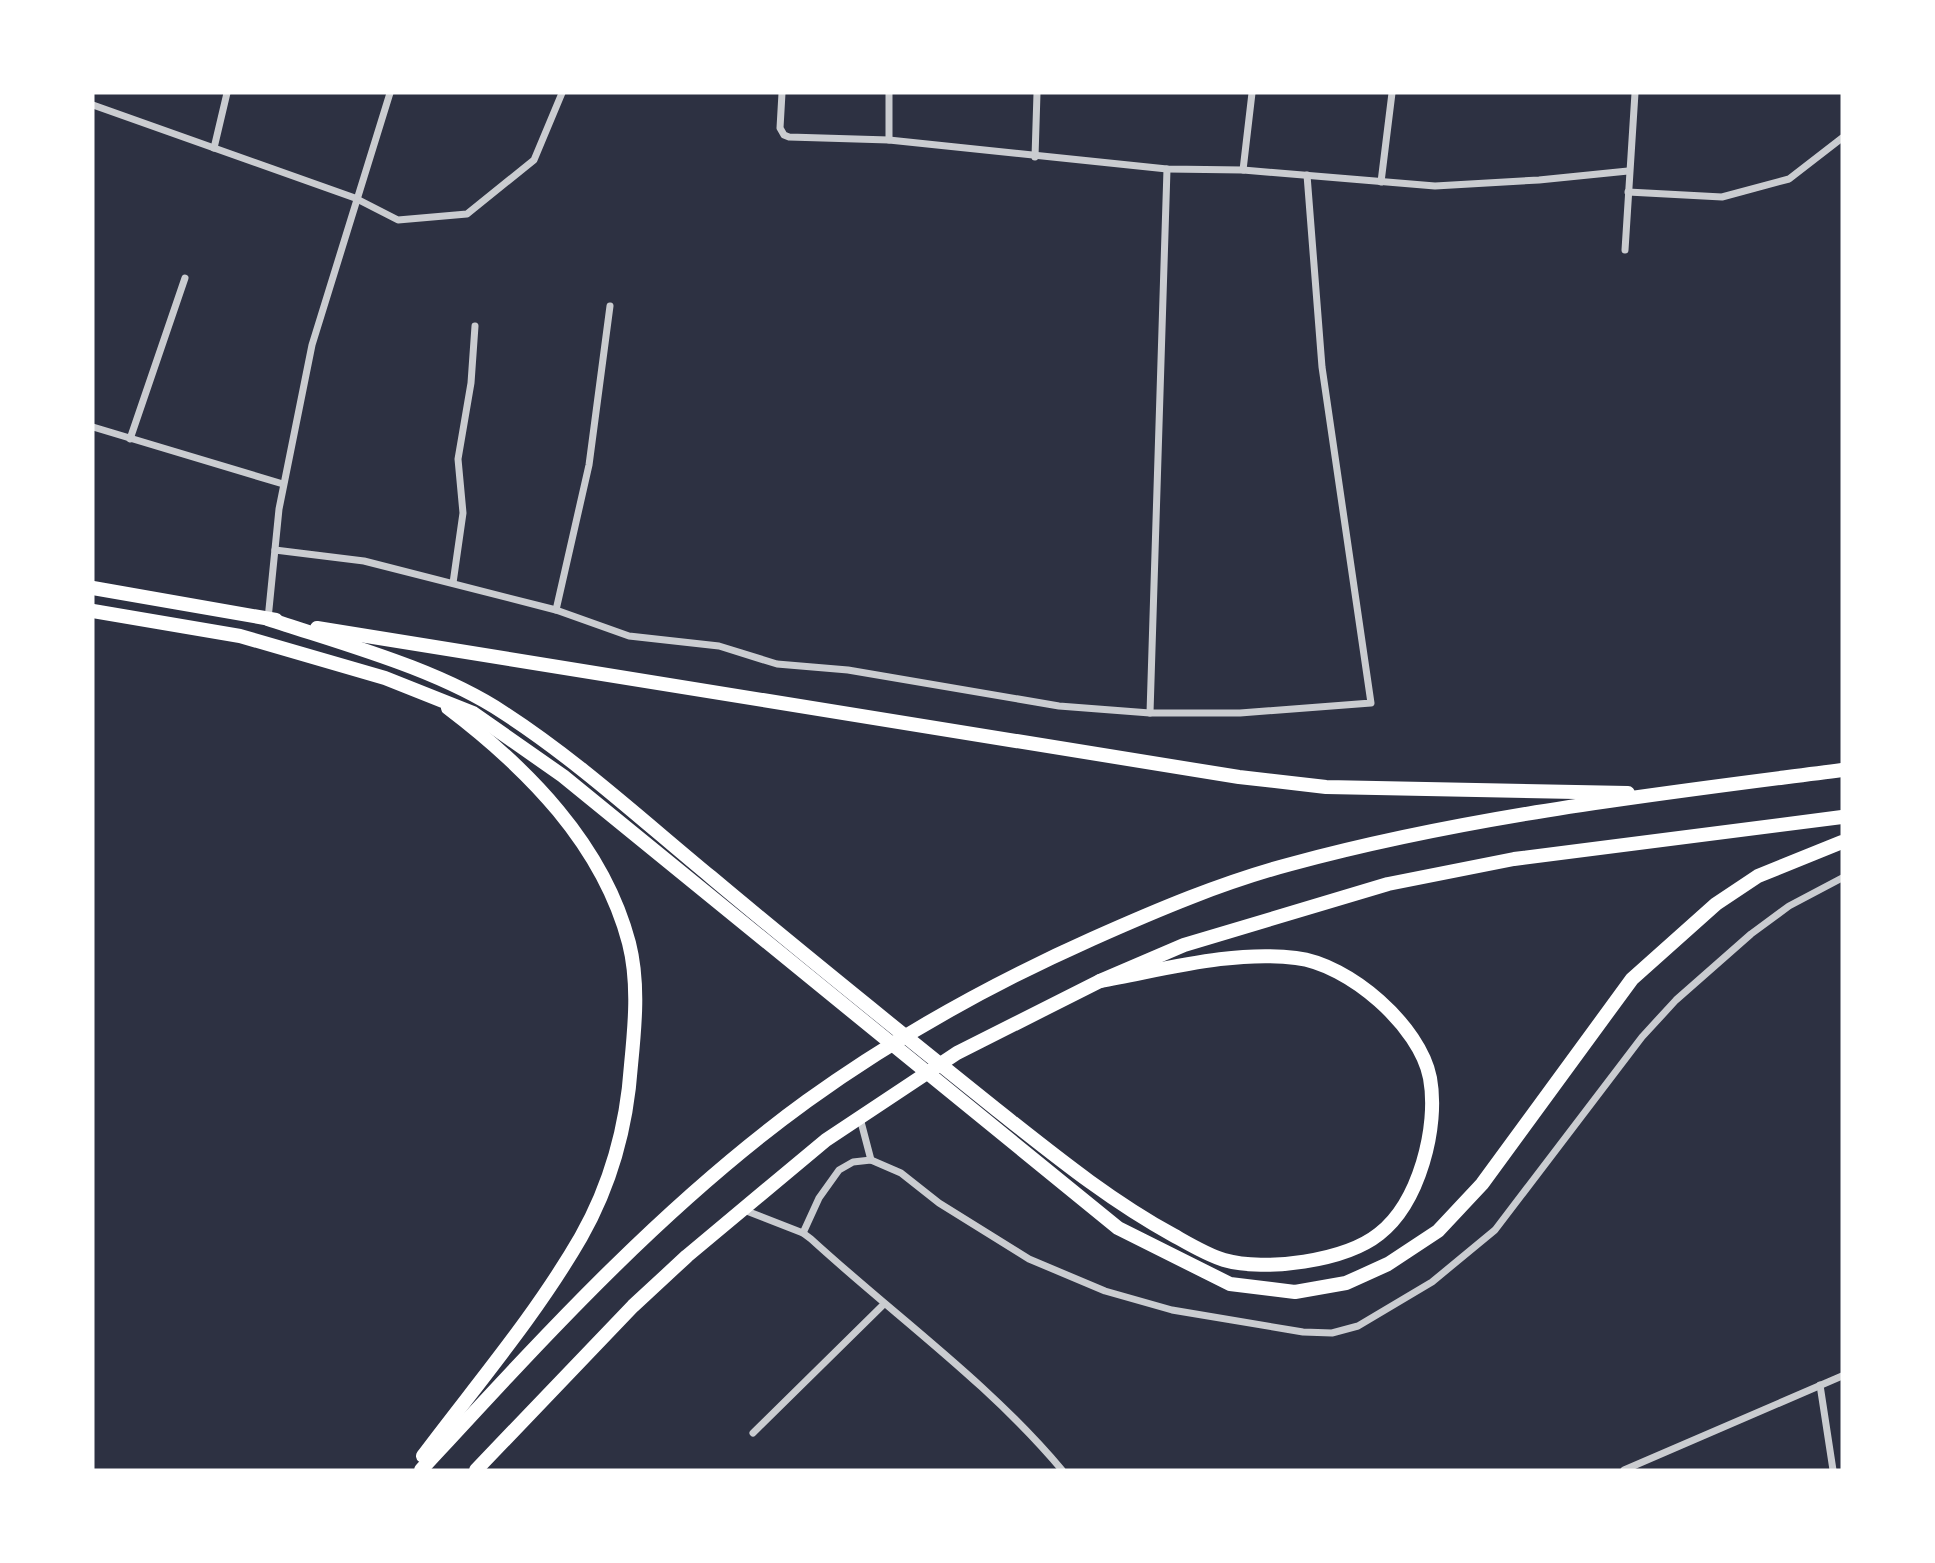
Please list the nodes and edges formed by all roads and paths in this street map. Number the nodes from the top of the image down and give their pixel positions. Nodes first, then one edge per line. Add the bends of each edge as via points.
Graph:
1 (227, 93) edge
2 (390, 93) edge
3 (562, 93) edge
4 (782, 93) edge
5 (889, 93) edge
6 (1037, 93) edge
7 (1252, 93) edge
8 (1392, 93) edge
9 (1635, 93) edge
10 (93, 105) edge
11 (1842, 138) edge
12 (889, 141) junction
13 (214, 148) junction
14 (1035, 157) junction
15 (1167, 169) junction
16 (1243, 170) junction
17 (1628, 171) junction
18 (1307, 175) junction
19 (1381, 181) junction
20 (1628, 192) junction
21 (355, 198) junction
22 (1625, 250) dead end
23 (185, 278) dead end
24 (610, 306) dead end
25 (475, 326) dead end
26 (93, 427) edge
27 (130, 439) junction
28 (284, 484) junction
29 (275, 550) junction
30 (453, 583) junction
31 (93, 588) edge
32 (556, 610) junction
33 (93, 611) edge
34 (268, 619) junction
35 (430, 695) junction
36 (1150, 713) junction
37 (1842, 770) edge
38 (1657, 794) junction
39 (1842, 817) edge
40 (1842, 842) edge
41 (1842, 878) edge
42 (1100, 981) junction
43 (880, 1025) junction
44 (962, 1090) junction
45 (860, 1117) junction
46 (871, 1160) junction
47 (742, 1209) junction
48 (803, 1233) junction
49 (884, 1304) junction
50 (1842, 1376) edge
51 (1820, 1385) junction
52 (753, 1433) dead end
53 (413, 1470) edge
54 (421, 1470) edge
55 (477, 1470) edge
56 (1062, 1470) edge
57 (1624, 1470) edge
58 (1833, 1470) edge

1 - 13 street
2 - 21 street
3 - 21 street via 534,160 467,214 398,220
4 - 12 street via 780,128 784,135
5 - 12 street
6 - 14 street
7 - 16 street
8 - 19 street
9 - 17 street
10 - 13 street
11 - 20 street via 1789,179 1722,197
12 - 14 street
13 - 21 street
14 - 15 street
15 - 16 street
15 - 36 street
16 - 18 street
17 - 19 street via 1435,186
17 - 20 street
18 - 19 street
18 - 36 street via 1322,367 1371,703 1240,713
20 - 22 street
21 - 28 street via 312,345
23 - 27 street
24 - 32 street via 589,465
25 - 30 street via 458,459 463,513
26 - 27 street
27 - 28 street
28 - 29 street
29 - 30 street via 364,561
29 - 34 street
30 - 32 street
31 - 34 highway
32 - 36 street via 629,636 719,646 777,664 848,670 1059,706
33 - 35 highway via 240,636 331,660
34 - 38 highway via 1251,779 1365,789
34 - 43 highway via 451,684 499,709 550,744
35 - 43 highway via 473,713 563,776
35 - 53 highway via 538,784 568,822 611,894 622,922 635,1004 629,1090 618,1149 582,1235 530,1316
37 - 38 highway
38 - 54 highway via 1364,845 1288,864 1164,906 989,986 845,1075 727,1165 607,1273
39 - 42 highway via 1514,859 1388,884 1184,945
40 - 44 highway via 1758,876 1716,904 1673,942 1625,988 1482,1184 1438,1231 1388,1264 1346,1283 1295,1292 1243,1285 1175,1258 1118,1227
41 - 46 street via 1797,901 1751,934 1658,1018 1512,1211 1476,1247 1432,1282 1347,1330 1303,1332 1202,1316 1105,1291 1029,1259 939,1203 901,1172
42 - 44 highway via 1214,961 1299,958 1335,969 1380,1000 1406,1028 1430,1076 1430,1127 1422,1169 1379,1234 1336,1256 1270,1264 1226,1261 1117,1203
42 - 45 highway via 957,1053
43 - 44 highway
45 - 46 street
45 - 47 highway
46 - 48 street via 853,1161 839,1171 819,1198
47 - 48 street
47 - 55 highway via 633,1306
48 - 49 street
49 - 52 street
49 - 56 street via 971,1374
50 - 51 street
51 - 57 street
51 - 58 street

